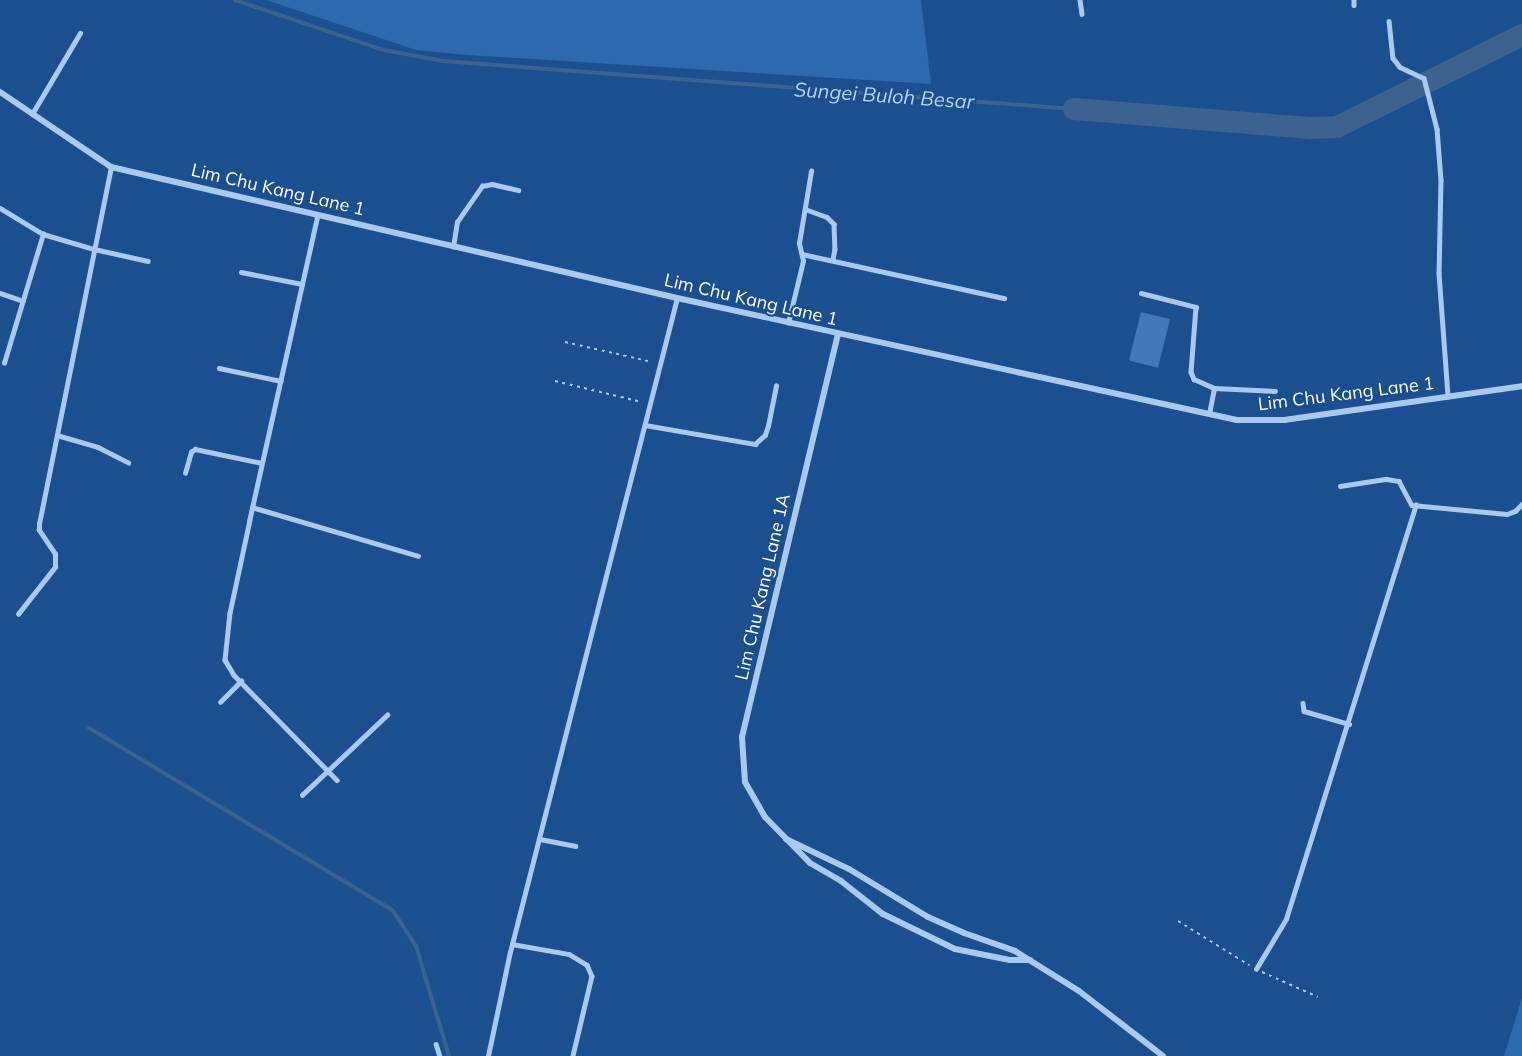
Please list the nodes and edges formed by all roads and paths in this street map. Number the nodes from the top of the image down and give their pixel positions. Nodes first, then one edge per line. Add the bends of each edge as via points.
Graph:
1 (1080, 0) edge
2 (1082, 14) dead end
3 (1389, 21) dead end
4 (80, 33) dead end
5 (0, 92) edge
6 (32, 114) junction
7 (111, 167) junction
8 (811, 171) dead end
9 (518, 190) dead end
10 (0, 208) edge
11 (805, 209) junction
12 (318, 215) junction
13 (43, 234) junction
14 (453, 247) junction
15 (94, 249) junction
16 (802, 254) junction
17 (833, 259) junction
18 (148, 261) dead end
19 (241, 272) dead end
20 (302, 284) junction
21 (0, 293) edge
22 (1141, 293) dead end
23 (677, 298) junction
24 (1004, 298) dead end
25 (22, 301) junction
26 (788, 323) junction
27 (838, 334) junction
28 (565, 342) dead end
29 (4, 363) dead end
30 (660, 364) junction
31 (219, 368) dead end
32 (281, 381) junction
33 (555, 381) dead end
34 (776, 386) dead end
35 (1522, 386) edge
36 (1214, 388) junction
37 (1275, 391) dead end
38 (1448, 397) junction
39 (650, 404) junction
40 (1209, 414) junction
41 (645, 425) junction
42 (57, 435) junction
43 (128, 462) dead end
44 (262, 463) junction
45 (185, 473) dead end
46 (1340, 486) dead end
47 (1522, 504) edge
48 (1416, 505) junction
49 (252, 507) junction
50 (418, 556) dead end
51 (18, 614) dead end
52 (241, 681) junction
53 (220, 702) dead end
54 (1303, 703) dead end
55 (387, 715) dead end
56 (1349, 724) junction
57 (328, 770) junction
58 (337, 780) dead end
59 (302, 795) dead end
60 (783, 838) junction
61 (540, 839) junction
62 (575, 846) dead end
63 (1178, 921) dead end
64 (512, 944) junction
65 (1030, 960) junction
66 (1256, 969) junction
67 (1318, 997) dead end
68 (436, 1044) dead end
69 (440, 1056) edge
70 (488, 1056) edge
71 (573, 1056) edge
72 (1163, 1056) edge

1 - 2 lane
3 - 38 lane via 1395,63 1424,78 1437,129 1439,273
4 - 6 lane
5 - 6 street, Lim Chu Kang Lane 1
6 - 7 street, Lim Chu Kang Lane 1
7 - 12 street, Lim Chu Kang Lane 1
7 - 15 lane
8 - 11 lane
9 - 14 lane via 492,184 482,186 458,222
10 - 13 lane
11 - 16 lane via 799,243
11 - 17 lane via 828,217 834,224
12 - 14 street, Lim Chu Kang Lane 1
12 - 20 lane
13 - 15 lane
13 - 25 lane
14 - 23 street, Lim Chu Kang Lane 1
15 - 18 lane
15 - 42 lane
16 - 17 lane
16 - 26 lane
17 - 24 lane
19 - 20 lane
20 - 32 lane
21 - 25 lane
22 - 36 lane via 1196,307 1191,372 1201,383
23 - 26 street, Lim Chu Kang Lane 1
23 - 30 lane
25 - 29 lane
26 - 27 street, Lim Chu Kang Lane 1
27 - 40 street, Lim Chu Kang Lane 1
27 - 60 street, Lim Chu Kang Lane 1A via 742,737 745,782 765,818
28 - 30 path
30 - 39 lane
31 - 32 lane
32 - 44 lane
33 - 39 path
34 - 41 lane via 765,435 755,444
35 - 38 street, Lim Chu Kang Lane 1
36 - 37 lane
36 - 40 lane
38 - 40 street, Lim Chu Kang Lane 1 via 1284,420 1237,420
39 - 41 lane
41 - 61 lane
42 - 43 lane
42 - 51 lane via 39,530 55,554 55,567
44 - 45 lane via 195,449 190,452
44 - 49 lane
46 - 48 lane via 1386,479 1399,482 1409,504
47 - 48 lane via 1507,514
48 - 56 lane
49 - 50 lane
49 - 52 lane via 225,650 225,660
52 - 53 lane
52 - 57 lane
54 - 56 lane via 1304,711
55 - 57 lane
56 - 66 lane via 1286,919
57 - 58 lane
57 - 59 lane
60 - 65 street, Lim Chu Kang Lane 1A via 849,869 928,917
60 - 65 street, Lim Chu Kang Lane 1A via 810,863 883,914 920,933 955,949
61 - 62 lane
61 - 64 lane
63 - 66 path
64 - 70 lane
64 - 71 lane via 569,954 587,964 592,976
65 - 72 street, Lim Chu Kang Lane 1A via 1079,991
66 - 67 path
68 - 69 lane

